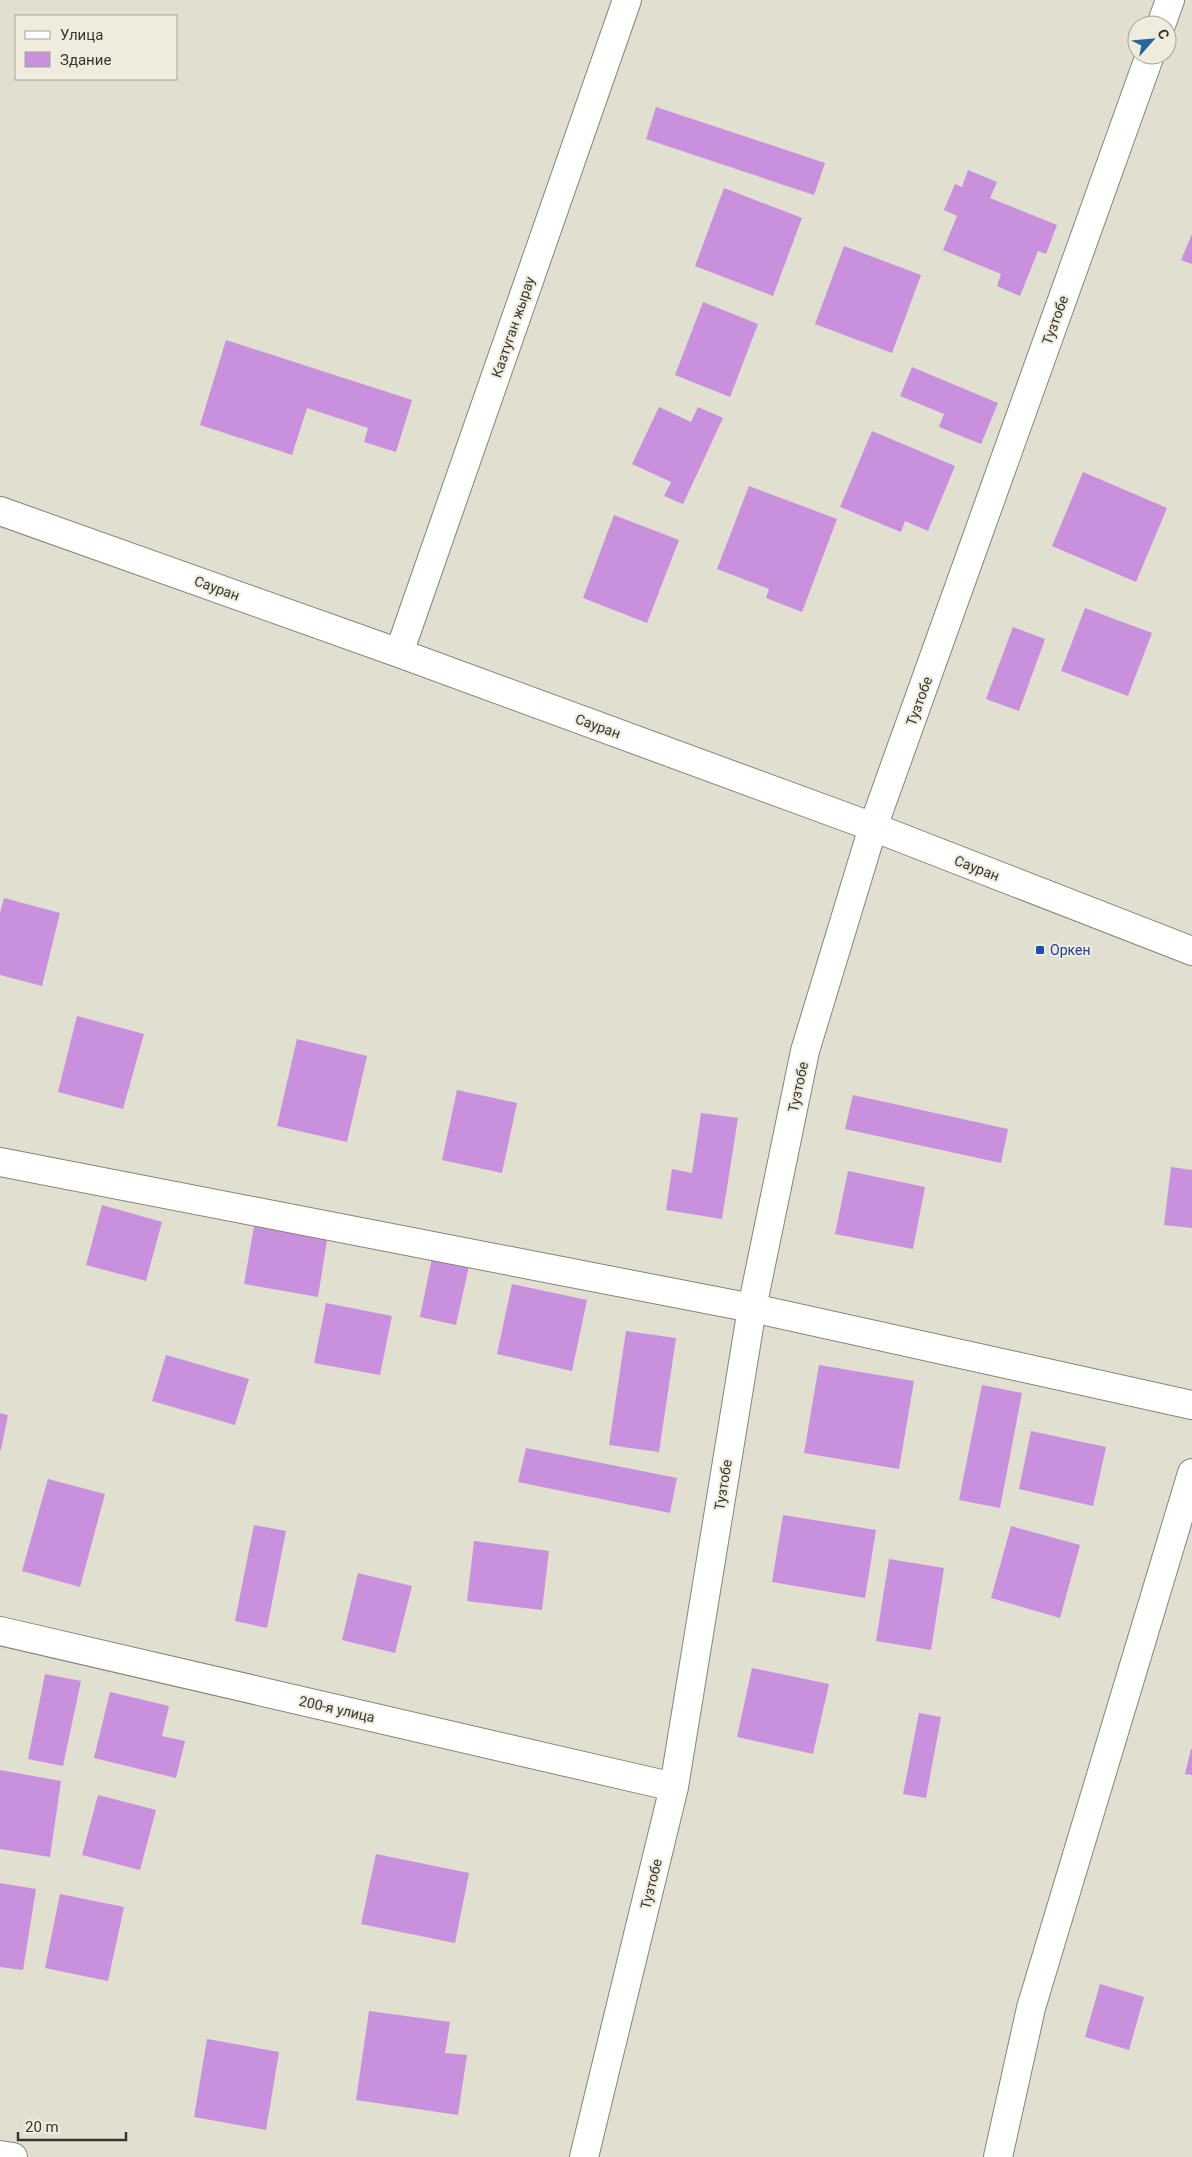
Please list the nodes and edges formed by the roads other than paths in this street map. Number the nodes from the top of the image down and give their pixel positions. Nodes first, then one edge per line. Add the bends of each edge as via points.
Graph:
1 (627, 0) edge
2 (1170, 0) edge
3 (1165, 15) edge
4 (1146, 65) edge
5 (0, 511) edge
6 (399, 653) junction
7 (873, 828) junction
8 (1192, 951) edge
9 (0, 1162) edge
10 (752, 1308) junction
11 (1192, 1405) edge
12 (1192, 1473) edge
13 (0, 1632) edge
14 (674, 1787) junction
15 (0, 2154) edge
16 (13, 2157) edge
17 (584, 2157) edge
18 (998, 2157) edge

1 - 6 street, Казтуган жырау
2 - 3 street
4 - 7 street, Тузтобе
5 - 6 street, Сауран
6 - 7 street, Сауран
7 - 8 street, Сауран
7 - 10 street, Тузтобе via 805,1052
9 - 10 street
10 - 11 street
10 - 14 street, Тузтобе
12 - 18 street via 1031,2008
13 - 14 street, 200-я улица
14 - 17 street, Тузтобе
15 - 16 street

